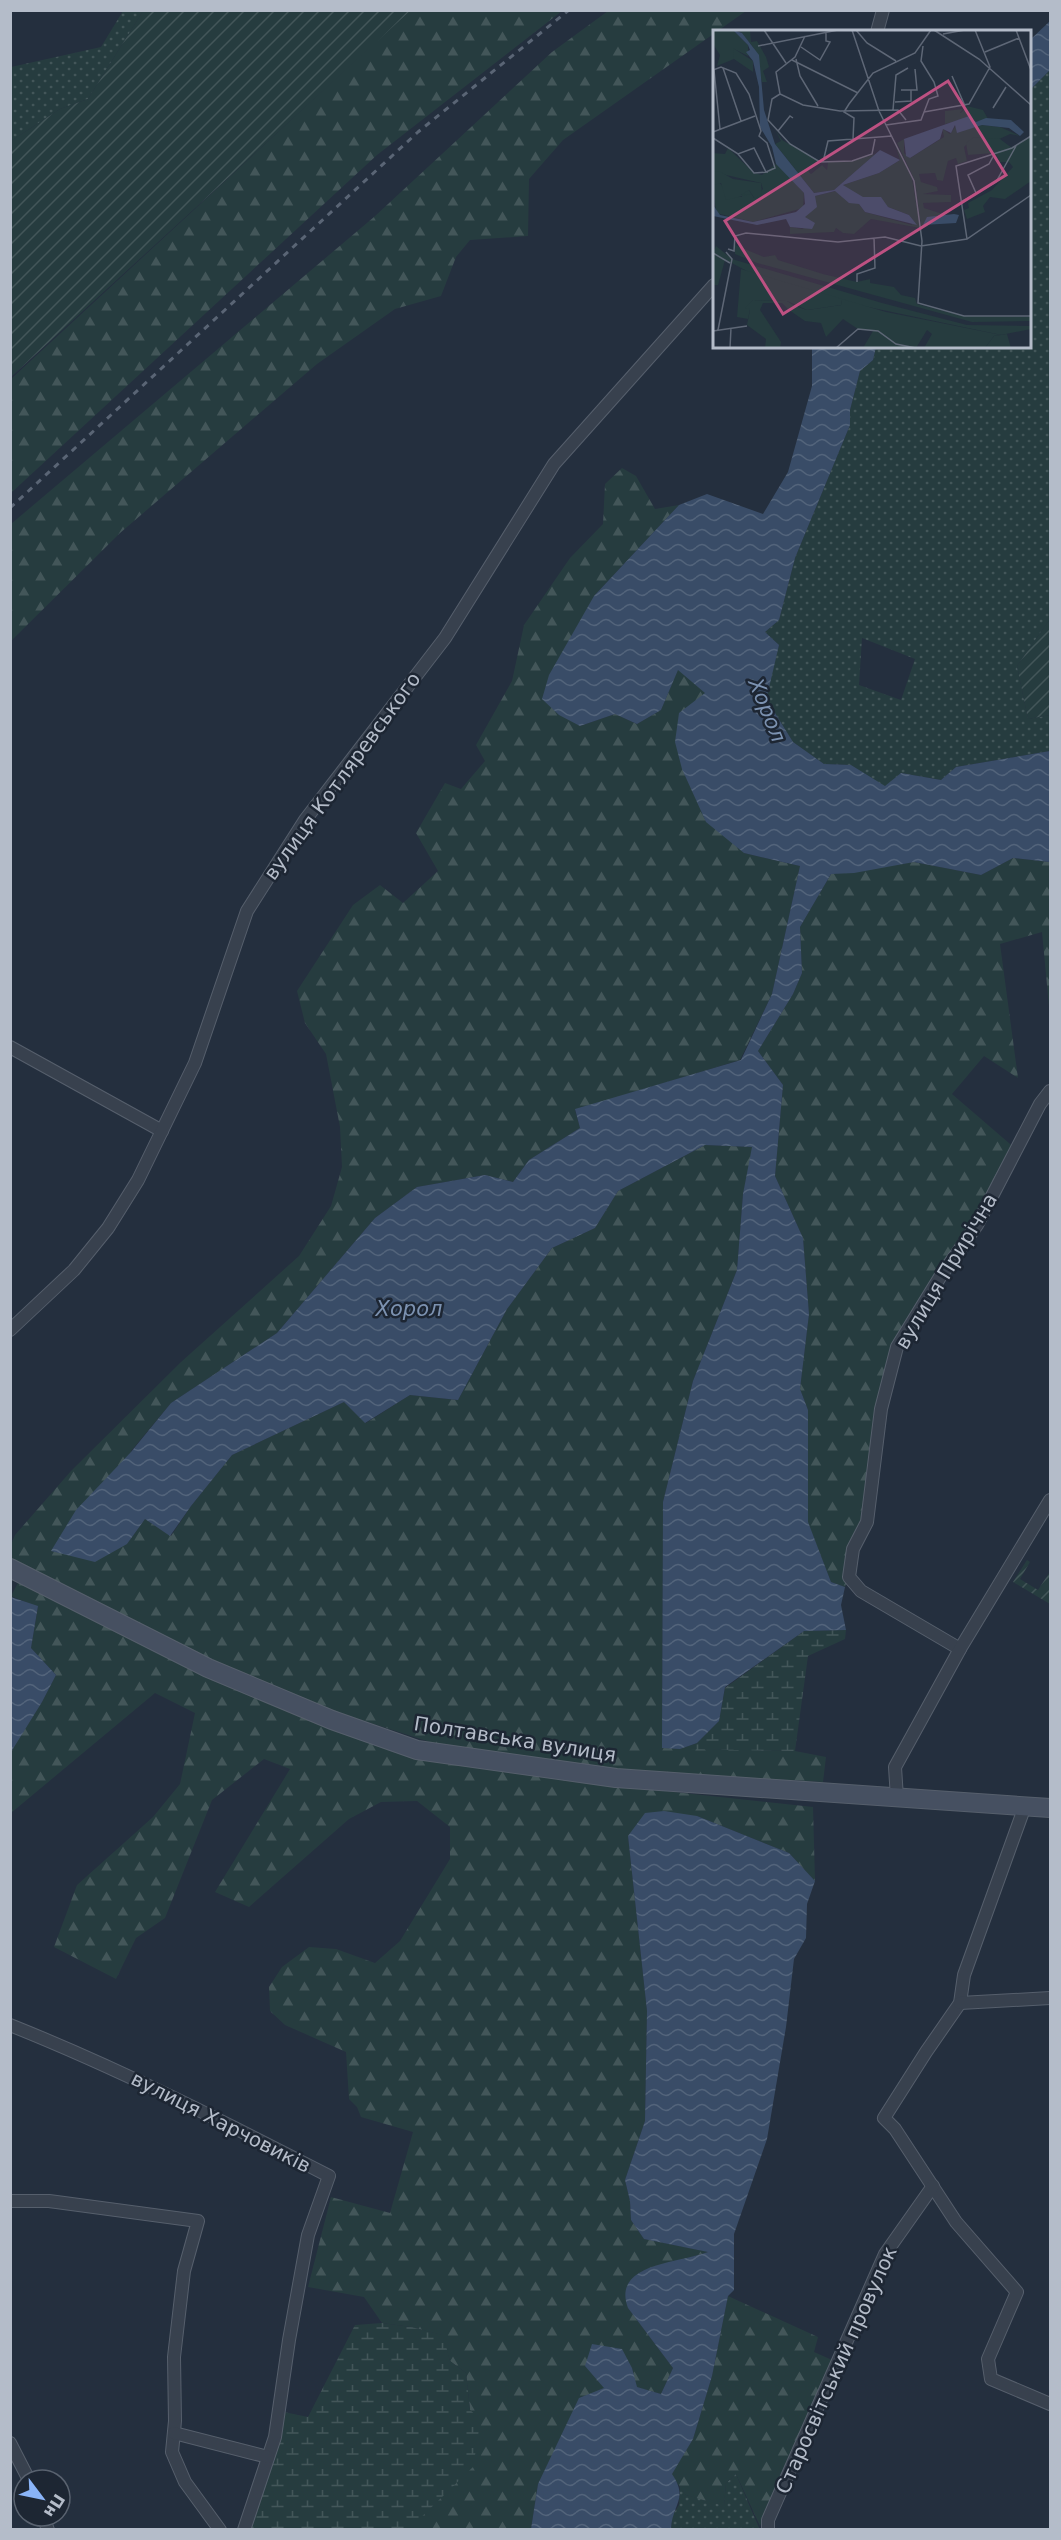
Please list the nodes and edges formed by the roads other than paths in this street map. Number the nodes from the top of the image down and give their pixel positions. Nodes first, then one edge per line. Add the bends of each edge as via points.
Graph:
1 (883, 10) edge
2 (878, 30) edge
3 (713, 286) edge
4 (10, 1047) edge
5 (1050, 1091) edge
6 (1040, 1104) junction
7 (1050, 1113) edge
8 (162, 1131) junction
9 (10, 1330) edge
10 (1050, 1500) edge
11 (10, 1569) edge
12 (960, 1649) junction
13 (897, 1798) junction
14 (1025, 1806) junction
15 (1050, 1808) edge
16 (1050, 1998) edge
17 (960, 2003) junction
18 (11, 2026) edge
19 (10, 2031) edge
20 (933, 2186) junction
21 (10, 2201) edge
22 (1050, 2404) edge
23 (174, 2433) junction
24 (10, 2443) edge
25 (268, 2457) junction
26 (23, 2468) edge
27 (220, 2529) edge
28 (244, 2529) edge
29 (768, 2529) edge

1 - 2 street
3 - 8 street, вулиця Котляревського via 554,464 445,638 298,830 247,911 195,1063
4 - 8 street
5 - 6 street, вулиця Прирічна
6 - 7 street
6 - 12 street, вулиця Прирічна via 977,1225 897,1347 881,1408 867,1522 853,1549 849,1577 861,1591
8 - 9 street, вулиця Котляревського via 108,1228 74,1270
10 - 12 street
11 - 13 street, Полтавська вулиця via 208,1668 332,1720 417,1750 616,1778
12 - 13 street via 895,1767
13 - 14 street, Полтавська вулиця
14 - 15 street, Полтавська вулиця
14 - 17 street via 964,1975
16 - 17 street
17 - 20 street via 884,2118
18 - 19 street
18 - 25 street, вулиця Харчовиків via 100,2062 328,2176 308,2235 275,2437
20 - 22 street via 956,2222 1017,2292 988,2359 991,2379
20 - 29 street, Старосвітський провулок via 885,2254 768,2520
21 - 23 street via 49,2201 198,2222 184,2271 174,2357
23 - 25 street
23 - 27 street via 172,2452 185,2482
24 - 26 street
25 - 28 street, вулиця Харчовиків

